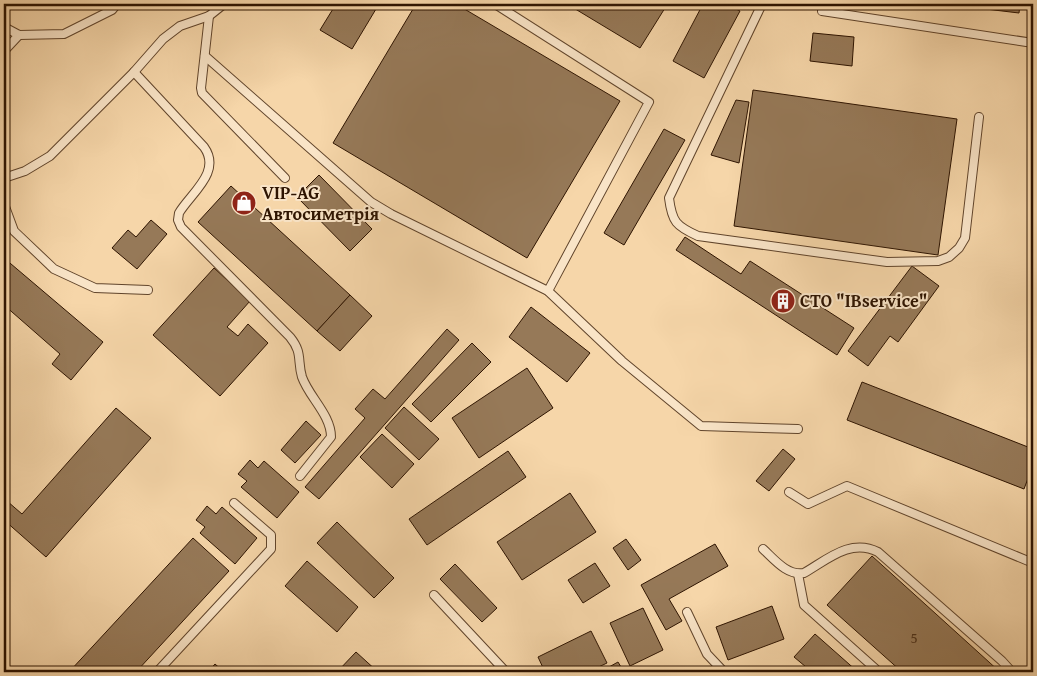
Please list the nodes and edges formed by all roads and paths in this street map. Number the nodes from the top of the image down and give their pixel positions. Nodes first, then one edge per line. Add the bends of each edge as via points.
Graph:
1 (117, 4) edge
2 (224, 4) edge
3 (494, 4) edge
4 (762, 4) edge
5 (822, 12) dead end
6 (209, 16) junction
7 (4, 27) edge
8 (19, 34) junction
9 (1033, 43) edge
10 (4, 51) edge
11 (205, 56) junction
12 (134, 72) junction
13 (979, 117) dead end
14 (4, 178) edge
15 (285, 178) dead end
16 (4, 204) edge
17 (148, 290) dead end
18 (548, 290) junction
19 (798, 429) dead end
20 (300, 476) dead end
21 (789, 492) dead end
22 (234, 504) dead end
23 (763, 549) dead end
24 (1033, 563) edge
25 (798, 574) junction
26 (434, 595) dead end
27 (688, 612) dead end
28 (157, 672) edge
29 (506, 672) edge
30 (724, 672) edge
31 (879, 672) edge
32 (1012, 672) edge

1 - 8 lane via 112,10 64,34
2 - 6 lane
3 - 18 lane via 649,102
4 - 13 lane via 670,198 671,215 681,228 698,236 887,262 938,261 949,257 965,238
5 - 9 lane
6 - 11 lane
6 - 12 lane via 174,30
7 - 8 lane
8 - 10 lane
11 - 15 lane via 202,93
11 - 18 lane via 371,202
12 - 14 lane via 50,156
12 - 20 lane via 204,147 210,158 207,177 179,213 181,227 300,351 302,377 329,426 331,437
16 - 17 lane via 14,231 54,269 95,288
18 - 19 lane via 622,361 701,426
21 - 24 lane via 808,504 847,486
22 - 28 lane via 271,535 271,549
23 - 25 lane via 786,569
25 - 31 lane via 804,606
25 - 32 lane via 841,552 866,546 885,558
26 - 29 lane
27 - 30 lane via 707,654

